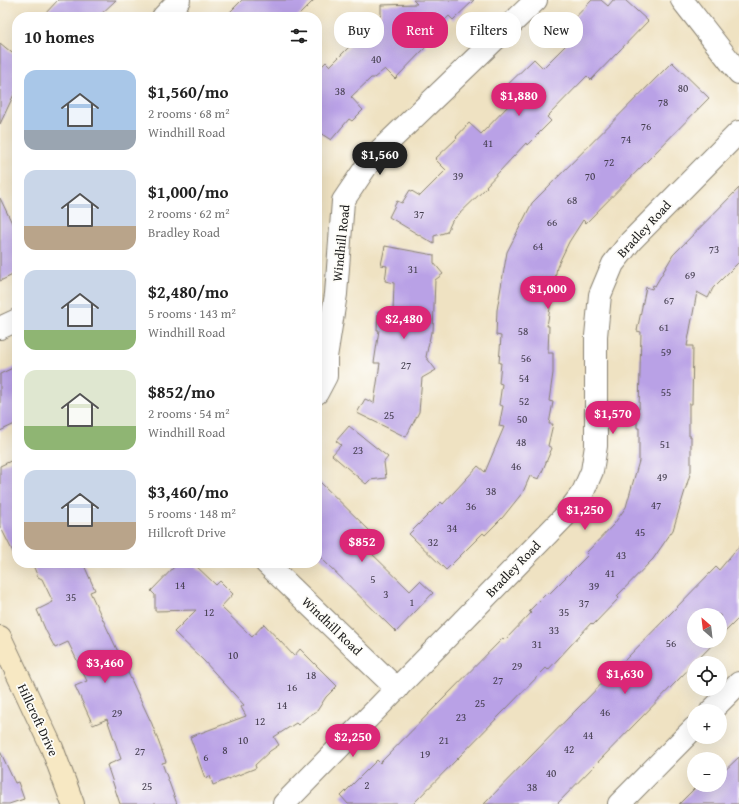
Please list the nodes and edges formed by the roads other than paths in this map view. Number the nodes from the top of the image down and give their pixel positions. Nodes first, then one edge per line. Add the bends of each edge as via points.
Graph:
1 (179, 0) edge
2 (536, 0) edge
3 (682, 0) edge
4 (168, 12) edge
5 (739, 73) edge
6 (739, 132) edge
7 (12, 322) edge
8 (0, 328) edge
9 (322, 384) edge
10 (271, 568) edge
11 (0, 638) edge
12 (739, 683) edge
13 (397, 689) junction
14 (718, 704) edge
15 (687, 735) edge
16 (73, 804) edge
17 (286, 804) edge
18 (619, 804) edge

1 - 4 street
2 - 9 street, Windhill Road via 372,158 343,201 336,294 326,357 326,376
3 - 5 street
6 - 13 street, Bradley Road via 631,241 612,264 600,295 596,336 596,446 592,471 583,492 565,516
7 - 8 street
10 - 13 street, Windhill Road
11 - 16 street, Hillcroft Drive via 52,748
12 - 14 street
13 - 17 street, Bradley Road
15 - 18 street

